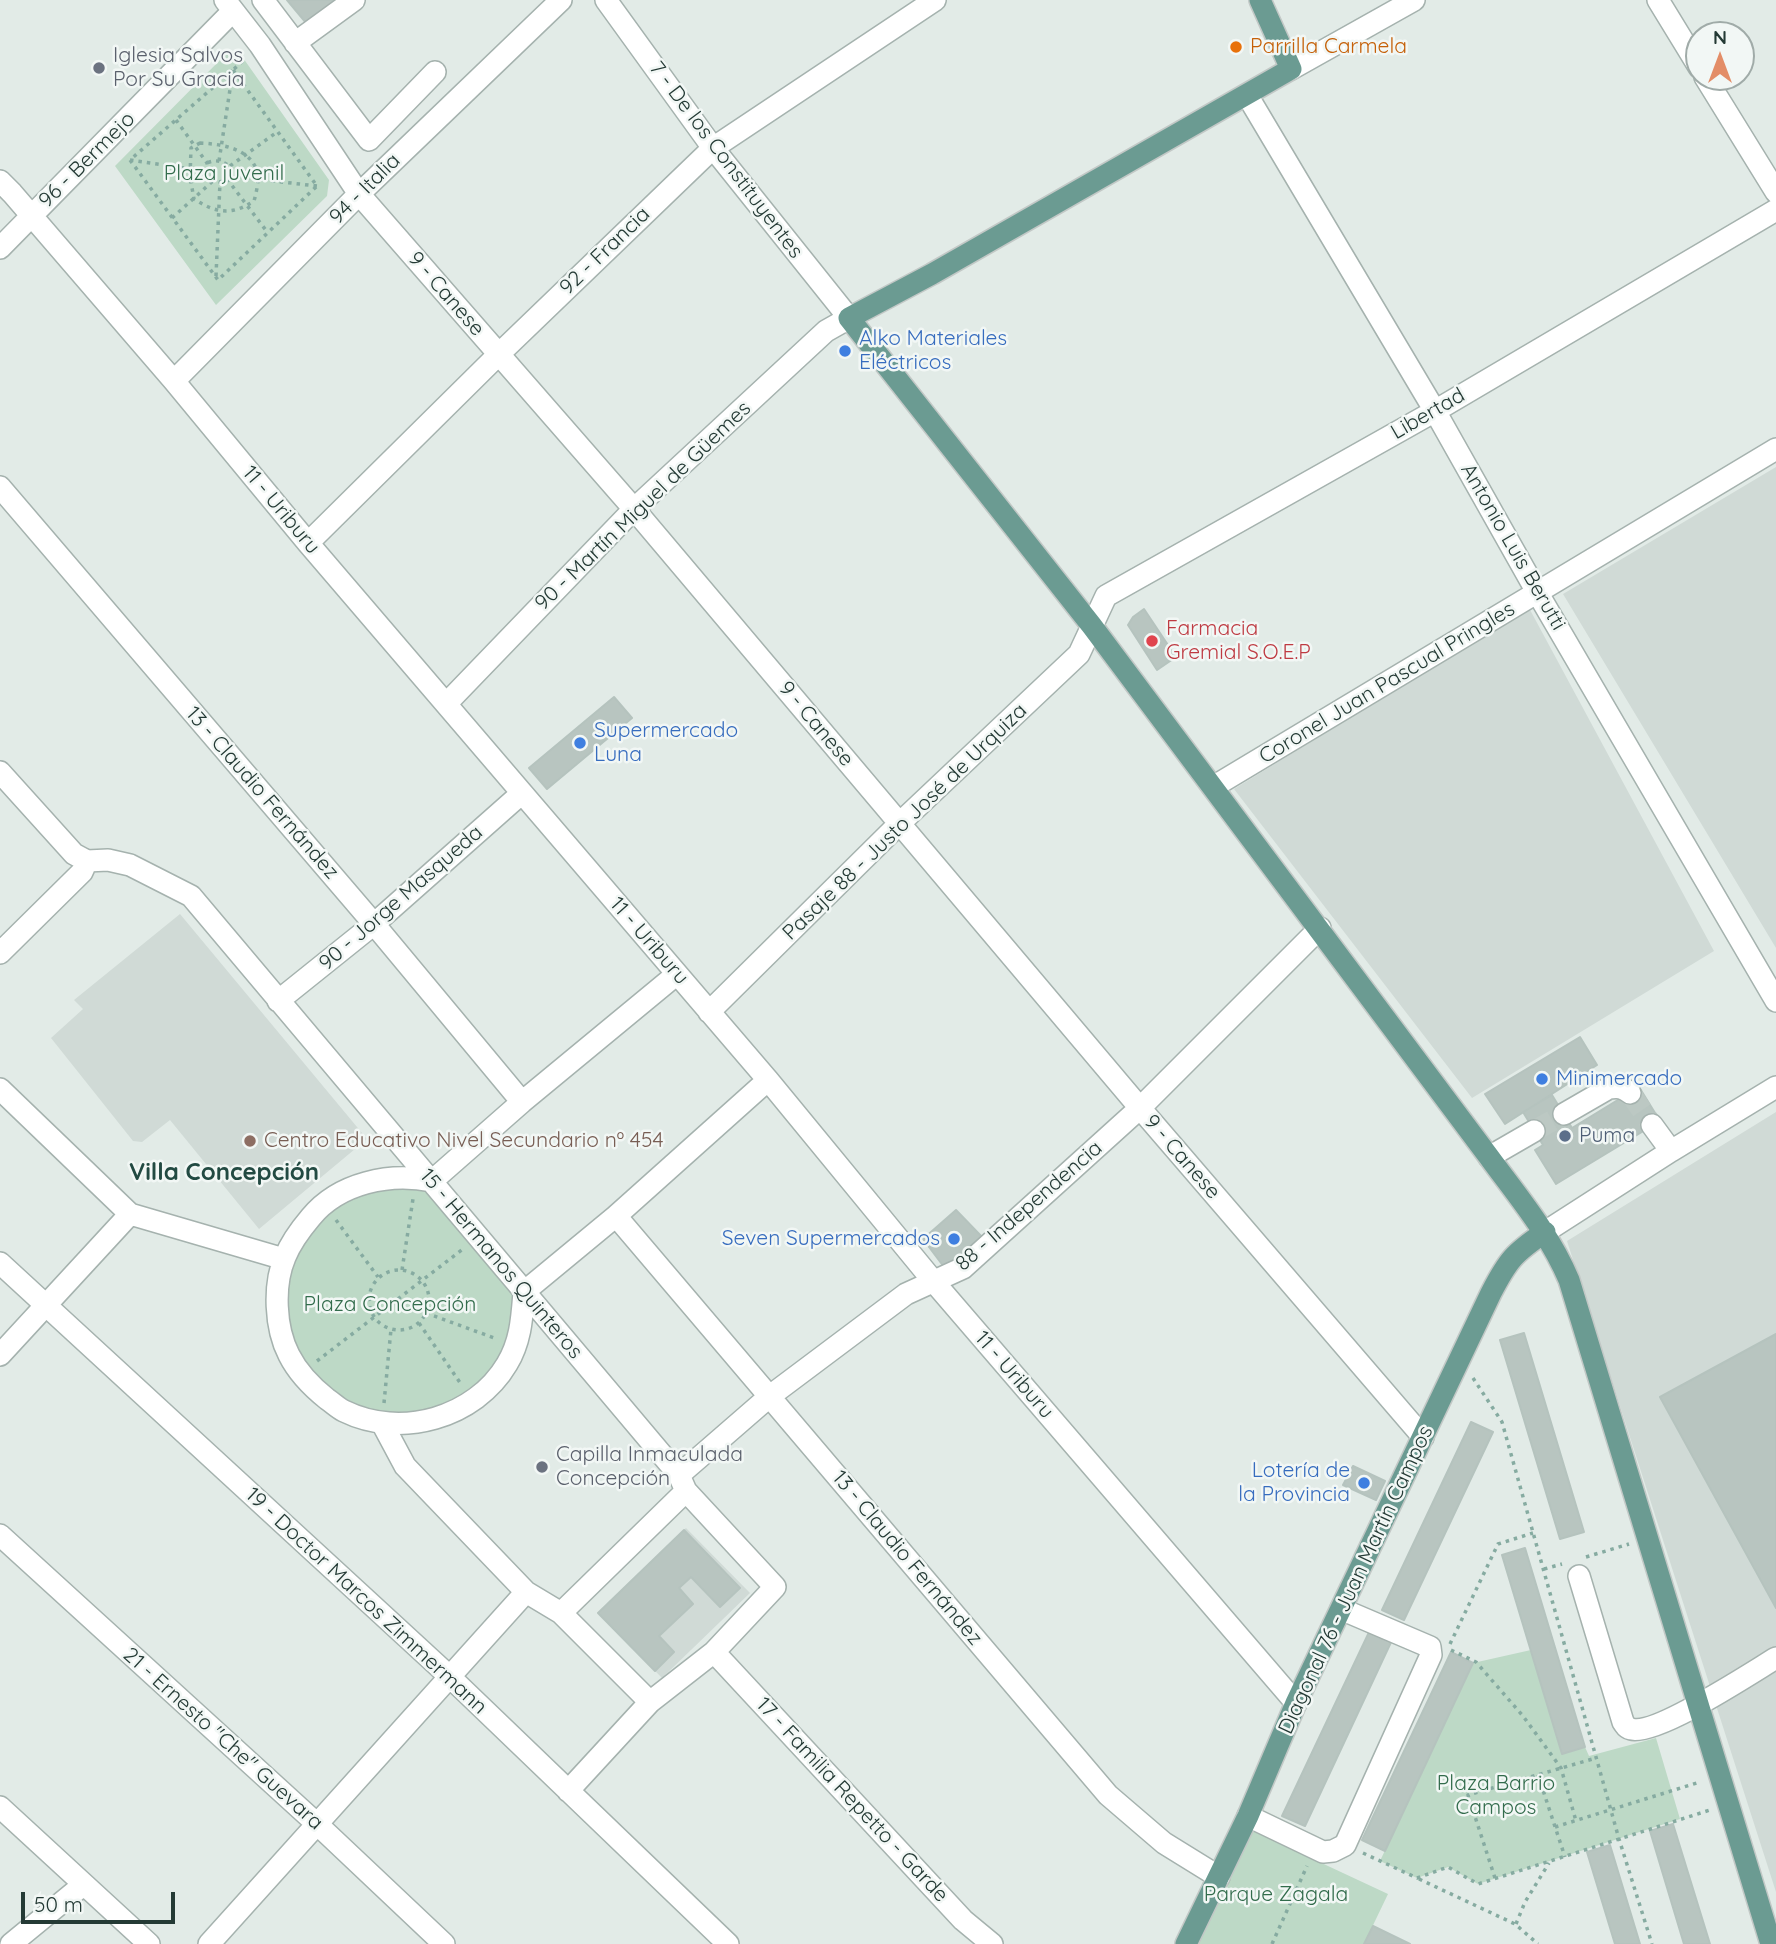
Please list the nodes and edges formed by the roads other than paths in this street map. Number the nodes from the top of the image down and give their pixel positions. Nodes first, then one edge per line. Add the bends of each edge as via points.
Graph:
1 (263, 0) edge
2 (354, 0) edge
3 (561, 0) edge
4 (606, 0) edge
5 (935, 0) edge
6 (1260, 0) edge
7 (1414, 0) edge
8 (1658, 0) edge
9 (229, 6) edge
10 (295, 44) junction
11 (1685, 44) edge
12 (1291, 69) junction
13 (435, 72) dead end
14 (1714, 91) edge
15 (1247, 95) junction
16 (713, 148) junction
17 (0, 181) edge
18 (1776, 192) edge
19 (359, 194) junction
20 (1776, 210) edge
21 (32, 216) junction
22 (0, 248) edge
23 (849, 318) junction
24 (498, 355) junction
25 (174, 381) junction
26 (1435, 411) junction
27 (1776, 449) edge
28 (0, 487) edge
29 (634, 509) junction
30 (308, 543) junction
31 (1537, 592) junction
32 (1092, 626) junction
33 (446, 704) junction
34 (0, 772) edge
35 (1213, 787) junction
36 (522, 793) junction
37 (901, 823) junction
38 (87, 861) junction
39 (374, 924) junction
40 (1320, 928) junction
41 (0, 953) edge
42 (677, 974) junction
43 (278, 1001) junction
44 (1776, 1001) edge
45 (709, 1012) junction
46 (768, 1080) junction
47 (1776, 1087) edge
48 (0, 1089) edge
49 (1630, 1093) dead end
50 (522, 1102) junction
51 (1140, 1108) junction
52 (1564, 1114) tunnel mouth
53 (1652, 1125) tunnel mouth
54 (1534, 1130) tunnel mouth
55 (1671, 1151) junction
56 (1489, 1157) junction
57 (424, 1179) junction
58 (130, 1213) junction
59 (616, 1216) junction
60 (1545, 1232) junction
61 (284, 1259) junction
62 (0, 1263) edge
63 (934, 1282) junction
64 (524, 1292) junction
65 (47, 1306) junction
66 (0, 1355) edge
67 (770, 1396) junction
68 (382, 1423) junction
69 (1423, 1437) junction
70 (682, 1483) junction
71 (0, 1535) edge
72 (1577, 1565) road end
73 (526, 1592) junction
74 (1341, 1609) junction
75 (561, 1613) junction
76 (714, 1652) junction
77 (1776, 1658) edge
78 (449, 1676) junction
79 (650, 1702) junction
80 (1296, 1703) junction
81 (1699, 1704) junction
82 (568, 1791) junction
83 (0, 1807) edge
84 (1248, 1815) junction
85 (317, 1824) junction
86 (1219, 1877) junction
87 (83, 1885) junction
88 (11, 1944) edge
89 (149, 1944) edge
90 (209, 1944) edge
91 (444, 1944) edge
92 (728, 1944) edge
93 (992, 1944) edge
94 (1186, 1944) edge
95 (1771, 1944) edge

1 - 10 street
2 - 10 street
3 - 19 street, 94 - Italia
4 - 16 street, 7 - De los Constituyentes
5 - 16 street, 92 - Francia
6 - 12 main road
7 - 12 street
8 - 11 street
9 - 19 street, 9 - Canese
9 - 21 street, 96 - Bermejo
10 - 13 street via 369,140
12 - 15 main road
14 - 18 street
15 - 23 main road
15 - 26 street, Antonio Luis Berutti
16 - 23 street, 7 - De los Constituyentes
16 - 24 street, 92 - Francia
17 - 21 street, 11 - Uriburu
19 - 24 street, 9 - Canese
19 - 25 street, 94 - Italia
20 - 26 street, Libertad
21 - 22 street, 96 - Bermejo
21 - 25 street, 11 - Uriburu
23 - 29 street, 90 - Martín Miguel de Güemes via 826,331
23 - 32 main road
24 - 29 street, 9 - Canese
24 - 30 street, 92 - Francia
25 - 30 street, 11 - Uriburu
26 - 31 street, Antonio Luis Berutti
26 - 32 street, Libertad via 1106,596
27 - 31 street, Coronel Juan Pascual Pringles
28 - 39 street, 13 - Claudio Fernández
29 - 33 street, 90 - Martín Miguel de Güemes
29 - 37 street, 9 - Canese
30 - 33 street, 11 - Uriburu
31 - 35 street, Coronel Juan Pascual Pringles
31 - 44 street, Antonio Luis Berutti
32 - 35 main road
32 - 37 street, Pasaje 88 - Justo José de Urquiza via 1079,654
33 - 36 street, 11 - Uriburu
34 - 38 street via 74,854
35 - 40 main road
36 - 39 street, 90 - Jorge Masqueda
36 - 42 street, 11 - Uriburu
37 - 45 street, Pasaje 88 - Justo José de Urquiza
37 - 51 street, 9 - Canese
38 - 41 street via 82,872
38 - 43 street, 15 - Hermanos Quinteros via 130,865 191,896
39 - 43 street, 90 - Jorge Masqueda
39 - 50 street, 13 - Claudio Fernández
40 - 51 street, 88 - Independencia
40 - 56 main road
42 - 45 street, 11 - Uriburu
42 - 50 street
43 - 57 street, 15 - Hermanos Quinteros
45 - 46 street, 11 - Uriburu
46 - 59 street
46 - 63 street, 11 - Uriburu
47 - 55 street
48 - 58 street
49 - 52 street via 1609,1088
50 - 57 street
51 - 63 street, 88 - Independencia via 964,1268
51 - 69 street, 9 - Canese
53 - 55 street
54 - 56 street
55 - 60 street
56 - 60 main road
57 - 61 street via 392,1177 353,1187 318,1208 293,1239
57 - 64 street, 15 - Hermanos Quinteros
58 - 61 street
58 - 65 street
59 - 64 street
59 - 67 street, 13 - Claudio Fernández
60 - 69 main road, Diagonal 76 - Juan Martín Campos via 1507,1264
60 - 81 main road via 1569,1280
61 - 68 street via 277,1316 288,1355 312,1387 344,1411
62 - 65 street, 19 - Doctor Marcos Zimmermann
63 - 67 street, 88 - Independencia via 906,1294
63 - 80 street, 11 - Uriburu
64 - 68 street via 521,1330 507,1364 484,1392 454,1412 419,1423
64 - 70 street, 15 - Hermanos Quinteros
65 - 66 street
65 - 78 street, 19 - Doctor Marcos Zimmermann
67 - 70 street, 88 - Independencia
67 - 86 street, 13 - Claudio Fernández via 1108,1795 1164,1843
68 - 73 street via 405,1466
69 - 74 main road, Diagonal 76 - Juan Martín Campos
70 - 75 street, 88 - Independencia
70 - 76 street, 15 - Hermanos Quinteros via 775,1587
71 - 85 street, 21 - Ernesto "Che" Guevara
72 - 81 street via 1627,1727 1633,1730 1666,1722
73 - 75 street
73 - 78 street
74 - 80 main road, Diagonal 76 - Juan Martín Campos
74 - 84 street via 1430,1647 1431,1656 1345,1845 1323,1852
75 - 79 street
76 - 79 street
76 - 93 street, 17 - Familia Repetto - Garde via 963,1920
77 - 81 street
78 - 82 street, 19 - Doctor Marcos Zimmermann
78 - 85 street
79 - 82 street
80 - 84 main road, Diagonal 76 - Juan Martín Campos
81 - 95 main road
82 - 92 street, 19 - Doctor Marcos Zimmermann
83 - 87 street
84 - 86 main road, Diagonal 76 - Juan Martín Campos
85 - 90 street
85 - 91 street, 21 - Ernesto "Che" Guevara
86 - 94 main road, Diagonal 76 - Juan Martín Campos
87 - 88 street
87 - 89 street

